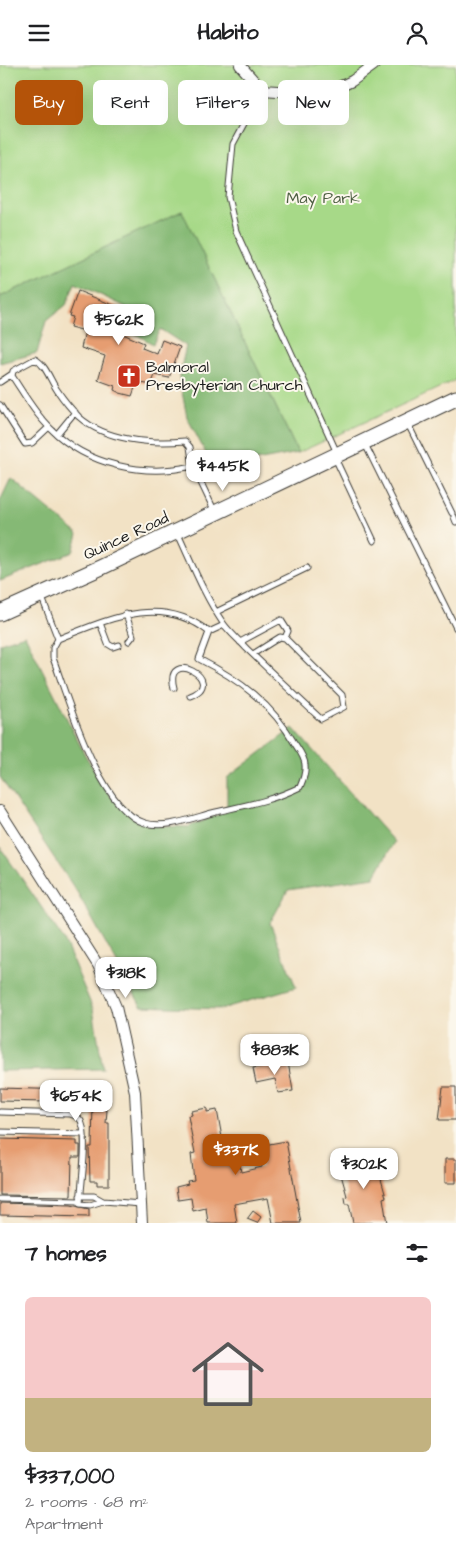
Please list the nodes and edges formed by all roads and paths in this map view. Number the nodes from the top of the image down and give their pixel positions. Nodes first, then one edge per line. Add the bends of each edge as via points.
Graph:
1 (240, 65) edge
2 (374, 65) edge
3 (254, 80) edge
4 (268, 89) edge
5 (243, 125) edge
6 (12, 374) junction
7 (0, 382) edge
8 (456, 398) edge
9 (0, 405) edge
10 (75, 412) junction
11 (406, 421) junction
12 (49, 427) junction
13 (57, 434) junction
14 (364, 441) junction
15 (336, 455) junction
16 (194, 466) junction
17 (216, 513) junction
18 (454, 517) edge
19 (177, 531) junction
20 (374, 541) dead end
21 (307, 568) dead end
22 (41, 595) junction
23 (216, 612) junction
24 (1, 613) edge
25 (126, 615) junction
26 (100, 623) junction
27 (224, 625) junction
28 (456, 628) edge
29 (209, 632) junction
30 (285, 638) junction
31 (58, 639) junction
32 (129, 641) dead end
33 (240, 642) junction
34 (119, 645) dead end
35 (253, 654) junction
36 (199, 659) junction
37 (194, 670) junction
38 (174, 688) dead end
39 (190, 696) dead end
40 (0, 811) edge
41 (0, 1112) edge
42 (0, 1132) edge
43 (83, 1133) junction
44 (0, 1199) edge
45 (80, 1200) junction
46 (142, 1205) junction
47 (142, 1223) edge

1 - 3 street
2 - 4 street via 352,81 324,94
5 - 15 lane via 233,144 228,197 236,231
6 - 7 lane
6 - 10 lane via 35,359 40,362
6 - 12 lane
8 - 11 main road, Quince Road
9 - 12 lane via 25,444 32,443
10 - 13 lane
10 - 16 lane via 99,429 128,439 185,441 190,447
11 - 14 main road, Quince Road
11 - 18 lane
12 - 13 lane
13 - 16 lane via 80,450 122,468 147,471
14 - 15 main road, Quince Road
14 - 28 lane
15 - 17 main road, Quince Road
15 - 20 lane
16 - 17 lane
17 - 19 main road, Quince Road
19 - 22 main road, Quince Road
19 - 23 lane
21 - 23 lane
22 - 24 main road, Quince Road
22 - 31 lane
23 - 27 lane
25 - 26 lane
25 - 29 lane via 176,614 195,621
25 - 32 lane via 133,636
26 - 31 lane
26 - 34 lane via 108,644 113,647
27 - 29 lane
27 - 33 lane
29 - 36 lane
30 - 33 lane via 288,631 281,620
30 - 35 lane via 280,637
30 - 35 lane via 342,695 344,707 321,719
31 - 36 lane via 53,648 53,658 107,791 128,813 144,823 169,823 278,798 300,787 306,763 285,725 258,696 231,675
33 - 35 lane
36 - 37 lane
37 - 38 lane via 184,668 176,673 172,681
37 - 39 lane via 200,677 200,686 196,694
40 - 46 street via 98,965 116,1007 135,1092
41 - 43 lane via 70,1114 79,1117
42 - 43 lane
43 - 45 lane
44 - 45 lane
45 - 46 lane via 90,1205 103,1201
46 - 47 street

